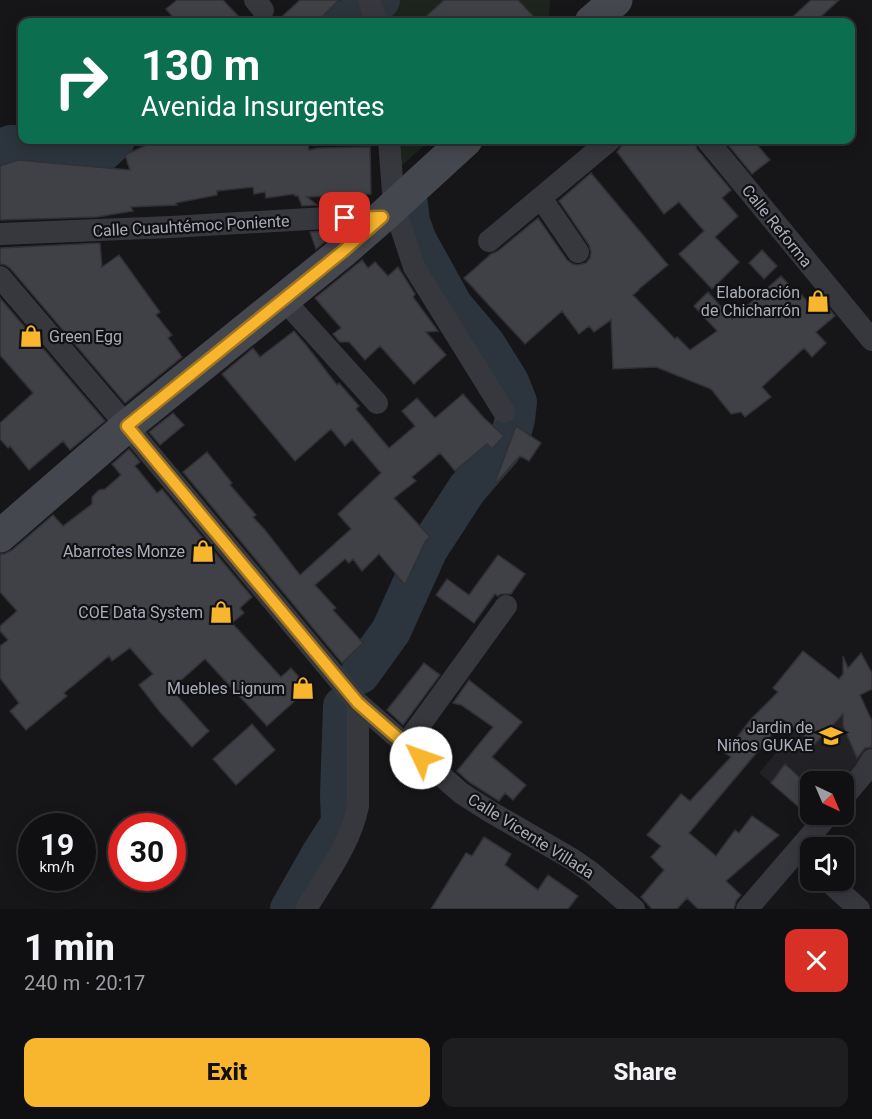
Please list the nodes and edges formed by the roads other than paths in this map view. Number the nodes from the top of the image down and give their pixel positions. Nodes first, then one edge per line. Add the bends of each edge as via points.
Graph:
1 (389, 144) edge
2 (462, 144) edge
3 (605, 144) edge
4 (709, 144) edge
5 (541, 198) junction
6 (388, 212) junction
7 (0, 234) edge
8 (489, 241) dead end
9 (578, 252) dead end
10 (0, 277) edge
11 (284, 300) junction
12 (872, 340) edge
13 (377, 403) dead end
14 (504, 411) dead end
15 (127, 426) junction
16 (0, 536) edge
17 (506, 606) dead end
18 (358, 703) junction
19 (406, 744) junction
20 (869, 770) edge
21 (854, 786) edge
22 (800, 863) edge
23 (839, 891) edge
24 (306, 909) edge
25 (634, 909) edge
26 (747, 909) edge
27 (859, 909) edge

1 - 6 street
2 - 6 main road
3 - 5 street
4 - 12 street, Calle Reforma
5 - 8 street
5 - 9 street
6 - 7 street, Calle Cuauhtémoc Poniente
6 - 11 main road
6 - 14 street via 414,267
10 - 15 street, Calle Vicente Villada
11 - 13 street
11 - 15 main road
15 - 16 main road
15 - 18 street, Calle Vicente Villada
17 - 19 street
18 - 19 street, Calle Vicente Villada
18 - 24 street via 355,822
19 - 25 street, Calle Vicente Villada via 461,793 572,859
20 - 21 street
22 - 26 street
23 - 27 street

